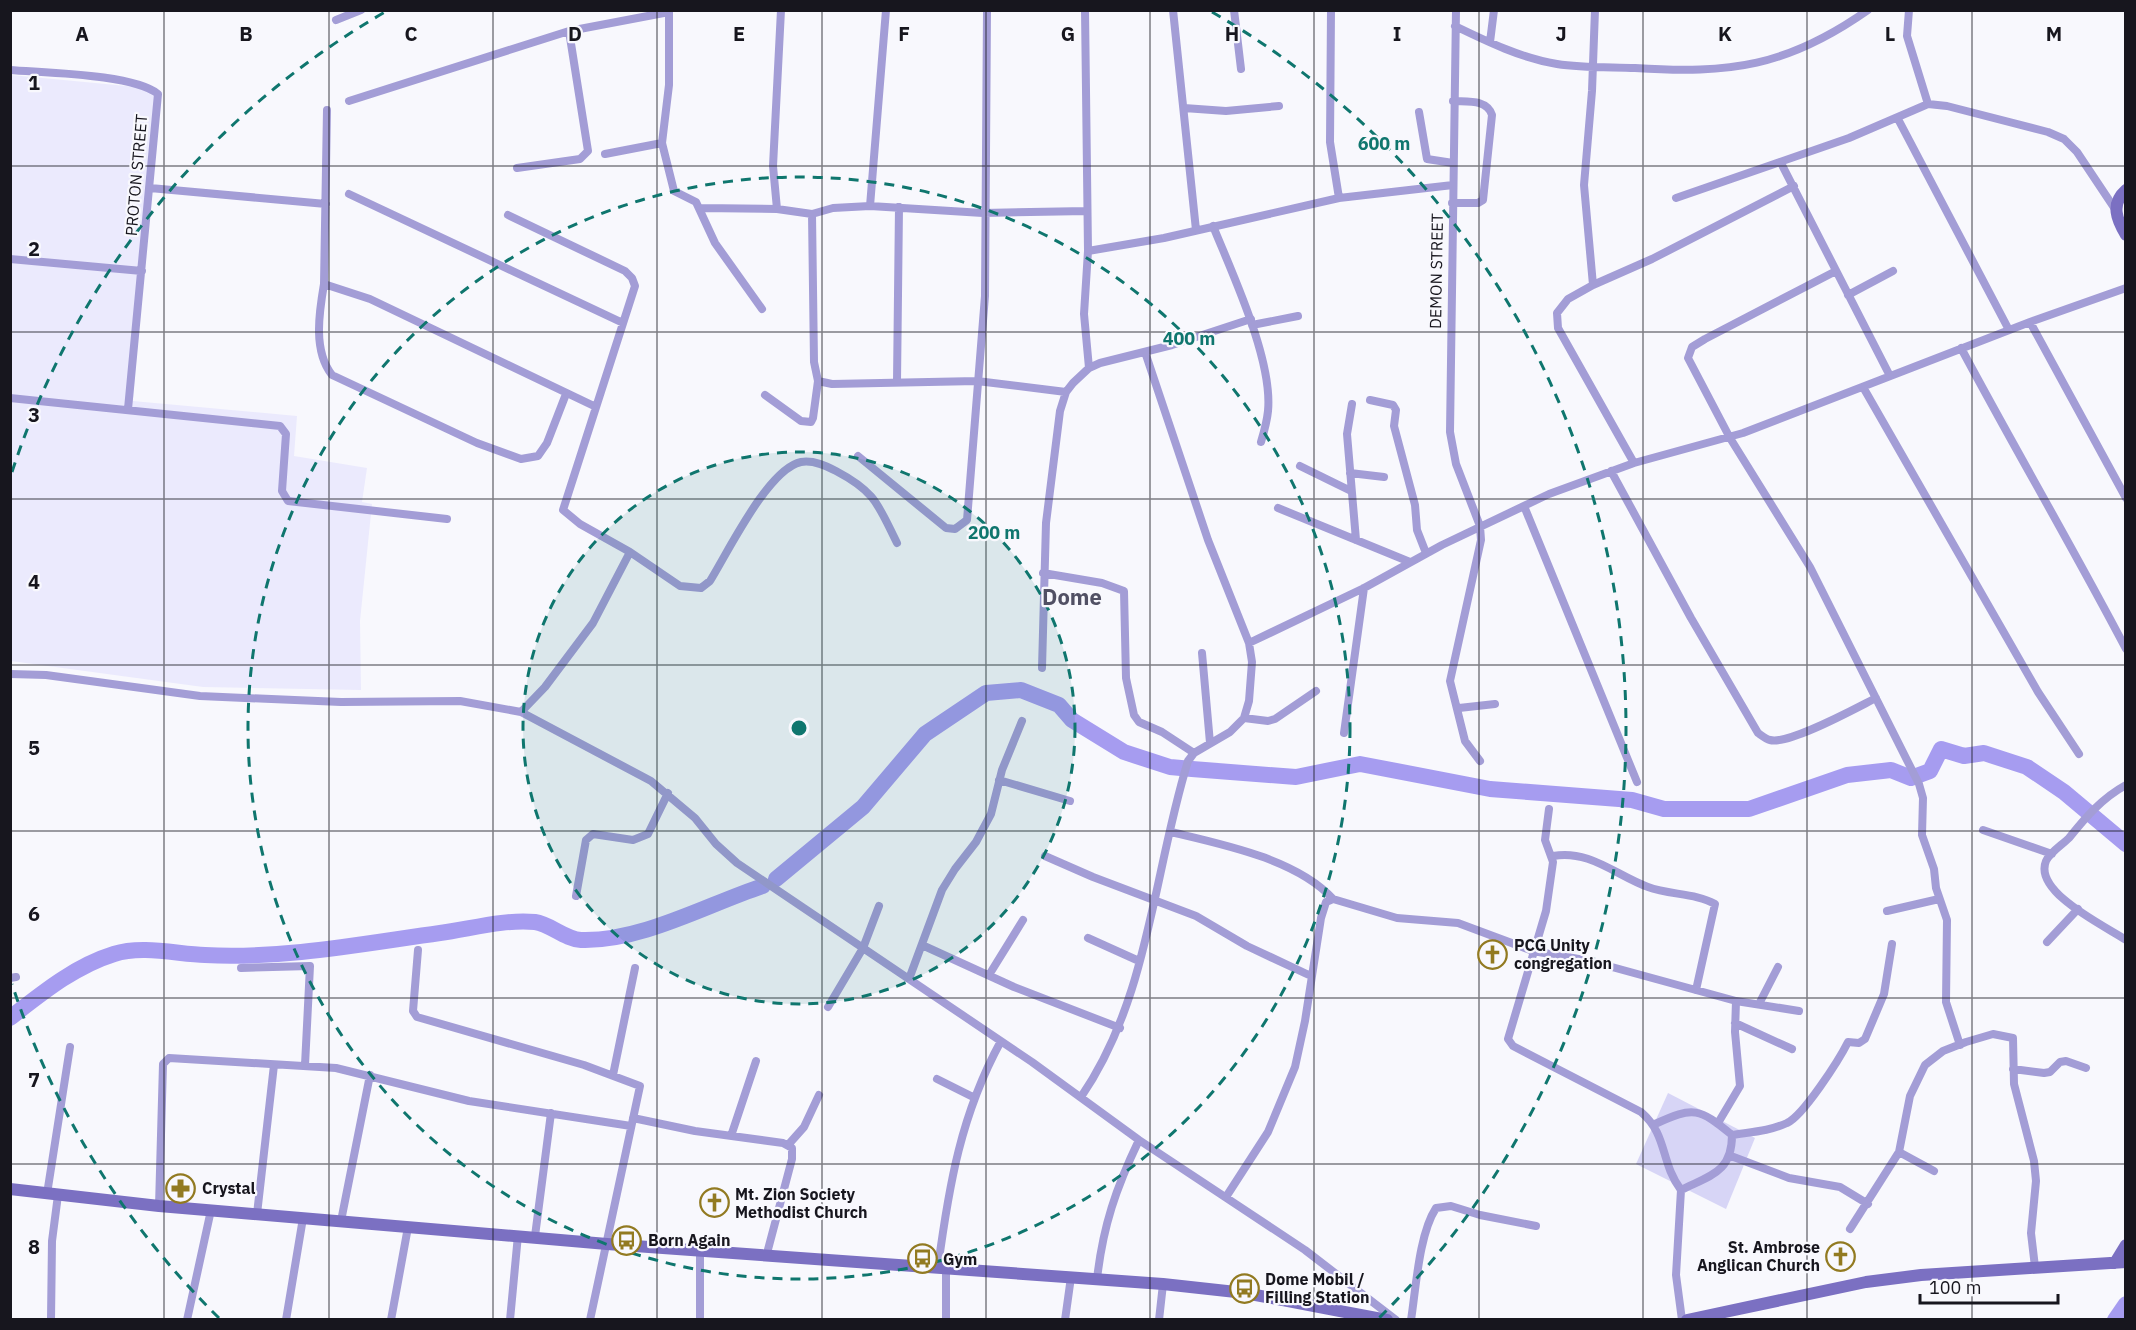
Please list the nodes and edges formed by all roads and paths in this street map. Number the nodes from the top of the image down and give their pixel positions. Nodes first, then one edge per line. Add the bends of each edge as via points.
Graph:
1 (361, 10) edge
2 (782, 10) edge
3 (886, 10) edge
4 (987, 10) edge
5 (1085, 10) edge
6 (1173, 10) edge
7 (1234, 10) edge
8 (1331, 10) edge
9 (1456, 10) edge
10 (1494, 10) edge
11 (1595, 10) edge
12 (1868, 10) edge
13 (1909, 10) edge
14 (669, 11) edge
15 (336, 20) dead end
16 (1455, 26) junction
17 (569, 31) junction
18 (1490, 42) junction
19 (1592, 66) junction
20 (1241, 69) dead end
21 (10, 70) edge
22 (350, 101) dead end
23 (1453, 101) junction
24 (1928, 104) junction
25 (1279, 106) dead end
26 (1184, 108) junction
27 (327, 110) dead end
28 (1419, 112) dead end
29 (1898, 119) junction
30 (662, 143) junction
31 (605, 154) dead end
32 (1453, 162) junction
33 (1781, 164) junction
34 (517, 168) dead end
35 (1453, 186) junction
36 (1794, 186) junction
37 (150, 188) junction
38 (2126, 190) edge
39 (349, 194) dead end
40 (1339, 198) junction
41 (1676, 198) dead end
42 (1452, 203) junction
43 (326, 204) junction
44 (870, 206) junction
45 (900, 207) junction
46 (700, 208) junction
47 (777, 209) junction
48 (2115, 209) junction
49 (1087, 211) junction
50 (983, 213) junction
51 (508, 214) dead end
52 (812, 214) junction
53 (1213, 226) junction
54 (1196, 230) junction
55 (2126, 235) edge
56 (1088, 250) junction
57 (10, 259) edge
58 (142, 271) junction
59 (1836, 271) junction
60 (1893, 271) dead end
61 (324, 284) junction
62 (1593, 285) junction
63 (2126, 288) edge
64 (1848, 295) junction
65 (762, 309) dead end
66 (1298, 316) dead end
67 (1251, 322) junction
68 (2030, 322) junction
69 (623, 323) junction
70 (2009, 330) junction
71 (1961, 348) junction
72 (1144, 352) junction
73 (1089, 368) junction
74 (1890, 376) junction
75 (819, 381) junction
76 (977, 381) junction
77 (897, 382) junction
78 (1863, 387) junction
79 (1066, 392) junction
80 (566, 394) junction
81 (765, 395) dead end
82 (10, 398) edge
83 (1370, 400) dead end
84 (1352, 404) dead end
85 (594, 406) junction
86 (128, 409) junction
87 (1730, 438) junction
88 (1261, 442) dead end
89 (858, 456) dead end
90 (1634, 463) junction
91 (1300, 466) dead end
92 (1611, 471) junction
93 (1350, 473) junction
94 (1384, 477) dead end
95 (1351, 491) junction
96 (2126, 498) edge
97 (1524, 506) junction
98 (1278, 508) dead end
99 (447, 519) dead end
100 (1480, 526) junction
101 (1356, 540) junction
102 (897, 543) dead end
103 (630, 552) junction
104 (1426, 554) junction
105 (1410, 562) junction
106 (1043, 573) junction
107 (1364, 588) junction
108 (1249, 643) junction
109 (2126, 649) edge
110 (1202, 653) dead end
111 (1042, 668) dead end
112 (10, 674) edge
113 (1316, 691) dead end
114 (1876, 698) junction
115 (1495, 704) dead end
116 (1459, 708) junction
117 (521, 712) junction
118 (1244, 718) junction
119 (1022, 721) dead end
120 (1344, 733) dead end
121 (1210, 743) junction
122 (1194, 753) junction
123 (2079, 754) dead end
124 (1480, 761) dead end
125 (999, 780) junction
126 (1637, 782) dead end
127 (2126, 785) edge
128 (668, 793) junction
129 (1070, 801) dead end
130 (1550, 809) dead end
131 (1983, 830) dead end
132 (1171, 832) junction
133 (2052, 854) junction
134 (1045, 856) dead end
135 (1553, 856) junction
136 (576, 896) dead end
137 (1157, 899) junction
138 (1333, 899) junction
139 (1939, 899) junction
140 (879, 906) dead end
141 (2078, 909) junction
142 (1887, 911) dead end
143 (1023, 920) dead end
144 (1088, 938) dead end
145 (2126, 940) edge
146 (2047, 942) dead end
147 (1892, 944) dead end
148 (922, 945) junction
149 (863, 948) junction
150 (418, 950) dead end
151 (1533, 951) junction
152 (1139, 961) junction
153 (1778, 967) dead end
154 (241, 968) dead end
155 (635, 968) dead end
156 (989, 975) junction
157 (1311, 976) junction
158 (909, 980) junction
159 (1696, 990) junction
160 (1736, 1001) junction
161 (1759, 1004) junction
162 (828, 1007) dead end
163 (1799, 1011) dead end
164 (1735, 1023) junction
165 (1120, 1028) junction
166 (1001, 1041) junction
167 (1960, 1045) junction
168 (70, 1047) dead end
169 (1792, 1049) dead end
170 (756, 1061) dead end
171 (274, 1065) junction
172 (305, 1065) junction
173 (2086, 1068) dead end
174 (2013, 1069) junction
175 (370, 1075) junction
176 (613, 1075) junction
177 (937, 1079) dead end
178 (819, 1095) dead end
179 (973, 1097) junction
180 (1081, 1097) junction
181 (551, 1113) junction
182 (632, 1122) junction
183 (1718, 1123) junction
184 (1655, 1124) junction
185 (1732, 1135) junction
186 (731, 1136) junction
187 (1139, 1140) junction
188 (788, 1145) junction
189 (1899, 1152) junction
190 (1731, 1156) junction
191 (1934, 1171) dead end
192 (10, 1190) edge
193 (1681, 1190) junction
194 (52, 1195) junction
195 (1226, 1197) junction
196 (1868, 1204) junction
197 (159, 1206) junction
198 (211, 1210) junction
199 (257, 1214) junction
200 (303, 1218) junction
201 (341, 1221) junction
202 (1536, 1226) dead end
203 (408, 1227) junction
204 (1850, 1229) dead end
205 (518, 1235) junction
206 (535, 1236) junction
207 (607, 1244) junction
208 (2126, 1245) edge
209 (700, 1251) junction
210 (766, 1257) junction
211 (2120, 1263) edge
212 (942, 1267) junction
213 (2035, 1267) junction
214 (1071, 1277) junction
215 (1097, 1279) junction
216 (1163, 1284) junction
217 (51, 1320) edge
218 (187, 1320) edge
219 (286, 1320) edge
220 (392, 1320) edge
221 (510, 1320) edge
222 (590, 1320) edge
223 (700, 1320) edge
224 (946, 1320) edge
225 (1065, 1320) edge
226 (1159, 1320) edge
227 (1387, 1320) edge
228 (1396, 1320) edge
229 (1412, 1320) edge
230 (1682, 1320) edge
231 (1687, 1320) edge

1 - 15 street
2 - 47 street via 773,166
3 - 44 street
4 - 50 street
5 - 49 street
6 - 26 street
7 - 20 street
8 - 40 street via 1330,142
9 - 16 street, DEMON STREET
10 - 18 street
11 - 19 street
12 - 19 street via 1792,52 1734,69 1678,71
13 - 24 street via 1907,36
14 - 17 street
14 - 30 street via 669,86
16 - 18 street
16 - 23 street, DEMON STREET
17 - 22 street
17 - 34 street via 588,151 580,159
18 - 19 street via 1559,64
19 - 62 street via 1584,185
21 - 37 street, PROTON STREET via 129,82 158,94
23 - 32 street, DEMON STREET
23 - 42 street via 1484,104 1492,115 1484,200
24 - 29 street
24 - 48 street via 2064,139
25 - 26 street via 1226,111
26 - 54 street
27 - 43 street
28 - 32 street via 1427,159
29 - 33 street
29 - 70 street
30 - 31 street
30 - 46 street via 674,190
32 - 35 street, DEMON STREET
33 - 36 street
33 - 41 street
35 - 40 street
35 - 42 street, DEMON STREET
36 - 59 street
36 - 62 street
37 - 43 street
37 - 58 street, PROTON STREET
38 - 48 main road via 2117,199
39 - 69 street
40 - 53 street
42 - 100 street, DEMON STREET via 1450,432 1456,464
43 - 61 street
44 - 45 street
44 - 52 street via 833,208
45 - 50 street
45 - 77 street
46 - 47 street
46 - 65 street via 715,243
47 - 52 street
48 - 55 main road
49 - 50 street
49 - 56 street
50 - 76 street via 985,296
51 - 69 street via 625,271 635,286
52 - 75 street via 814,362
53 - 54 street
53 - 67 street
54 - 56 street
56 - 73 street via 1084,314
57 - 58 street
58 - 86 street, PROTON STREET
59 - 64 street
59 - 87 street via 1705,339 1688,352
60 - 64 street
61 - 80 street via 396,311
61 - 80 street via 321,355 332,375 477,443 521,459 538,456
62 - 90 street via 1561,305 1556,321
63 - 68 street
64 - 74 street
66 - 67 street
67 - 72 street
67 - 88 street via 1269,410
68 - 70 street
68 - 96 street
69 - 85 street
70 - 71 street
71 - 74 street
71 - 109 street
72 - 73 street
72 - 108 street via 1201,520
73 - 79 street
74 - 78 street
75 - 77 street
75 - 81 street via 811,422 801,421
76 - 77 street
76 - 79 street
76 - 89 street via 967,520 963,525 946,528
78 - 87 street
78 - 123 street via 2038,692
79 - 106 street via 1047,512
80 - 85 street
82 - 86 street
83 - 104 street via 1393,405 1396,410 1394,426
84 - 93 street via 1347,434
85 - 103 street via 563,510
86 - 99 street via 280,426 286,434 282,492 288,501
87 - 90 street
87 - 114 street via 1810,567
90 - 92 street
91 - 95 street
92 - 97 street
92 - 114 street via 1758,733 1769,740 1787,739
93 - 94 street
93 - 95 street
95 - 101 street
97 - 100 street
97 - 126 street
98 - 101 street
100 - 104 street
100 - 116 street via 1479,556 1450,681
101 - 105 street
102 - 103 street via 874,495 825,465 803,461 779,475 710,581 701,588 680,586
103 - 117 street via 592,623 545,687
104 - 105 street
105 - 107 street
106 - 111 street
106 - 122 street via 1102,583 1124,591 1125,678 1134,715 1139,722
107 - 108 street
107 - 120 street
108 - 118 street via 1252,680
110 - 121 street
112 - 117 street via 46,675 200,696 341,702 460,701
113 - 118 street via 1275,719
114 - 139 street via 1919,784 1923,798 1922,835
115 - 116 street
116 - 124 street via 1465,741
117 - 128 street
118 - 121 street
119 - 125 street
121 - 122 street
122 - 132 street via 1181,782
125 - 129 street
125 - 148 street via 991,814 942,890
127 - 133 street via 2108,795
128 - 136 street via 648,834 633,840 593,834 586,840
128 - 149 street via 737,863
130 - 135 street via 1545,840
131 - 133 street
132 - 137 street
132 - 138 street via 1267,860 1311,880
133 - 141 street via 2046,860 2047,881
134 - 137 street
135 - 151 street via 1546,910
135 - 159 street via 1595,861 1650,888 1715,904
137 - 152 street
137 - 157 street
138 - 151 street via 1397,918 1458,923
138 - 157 street via 1323,909
139 - 142 street
139 - 167 street via 1948,930 1946,1002
140 - 149 street
141 - 145 street
141 - 146 street
143 - 156 street
144 - 152 street
147 - 185 street via 1884,994 1862,1043 1848,1042 1831,1074 1790,1122 1773,1129
148 - 156 street
148 - 158 street
149 - 158 street
149 - 162 street
150 - 176 street via 413,1011 417,1017
151 - 159 street via 1590,961
151 - 184 street via 1510,1043 1641,1112
152 - 165 street
153 - 161 street
154 - 172 street via 310,966
155 - 176 street
156 - 165 street
157 - 195 street via 1295,1067 1268,1132
158 - 166 street
159 - 160 street
160 - 161 street
160 - 164 street
161 - 163 street
164 - 169 street
164 - 183 street via 1740,1086
165 - 180 street
166 - 179 street
166 - 180 street
167 - 174 street via 1993,1034 2008,1035 2014,1044
167 - 189 street via 1934,1058 1920,1073 1910,1096
168 - 194 street
170 - 186 street
171 - 172 street
171 - 197 street via 165,1060
171 - 199 street
172 - 175 street
173 - 174 street via 2066,1061 2044,1073
174 - 213 street via 2034,1161 2031,1233
175 - 181 street via 469,1101
175 - 201 street
176 - 182 street via 640,1086
177 - 179 street
178 - 188 street via 804,1127
179 - 212 street via 951,1176
180 - 187 street
181 - 182 street
181 - 206 street
182 - 186 street
182 - 207 street
183 - 184 street via 1683,1111
183 - 185 street
184 - 193 street via 1670,1175
185 - 190 street
186 - 188 street
187 - 195 street
187 - 215 street via 1106,1220
188 - 210 street via 792,1148 792,1159
189 - 191 street
189 - 196 street
190 - 193 street via 1717,1172
190 - 196 street via 1789,1178 1840,1187
192 - 194 main road
193 - 230 street via 1676,1275
194 - 197 main road
194 - 217 street
195 - 228 street via 1341,1275
196 - 204 street
197 - 198 main road
198 - 199 main road
198 - 218 street
199 - 200 main road
200 - 201 main road
200 - 219 street
201 - 203 main road
202 - 229 street via 1451,1206 1436,1208 1430,1216
203 - 205 main road
203 - 220 street
205 - 206 main road
205 - 221 street
206 - 207 main road
207 - 209 main road
207 - 222 street
208 - 211 main road
209 - 210 main road
209 - 223 street
210 - 212 main road
211 - 213 main road
212 - 214 main road
212 - 224 street
213 - 231 main road via 1866,1282
214 - 215 main road
214 - 225 street
215 - 216 main road
216 - 226 street
216 - 227 main road via 1245,1293

